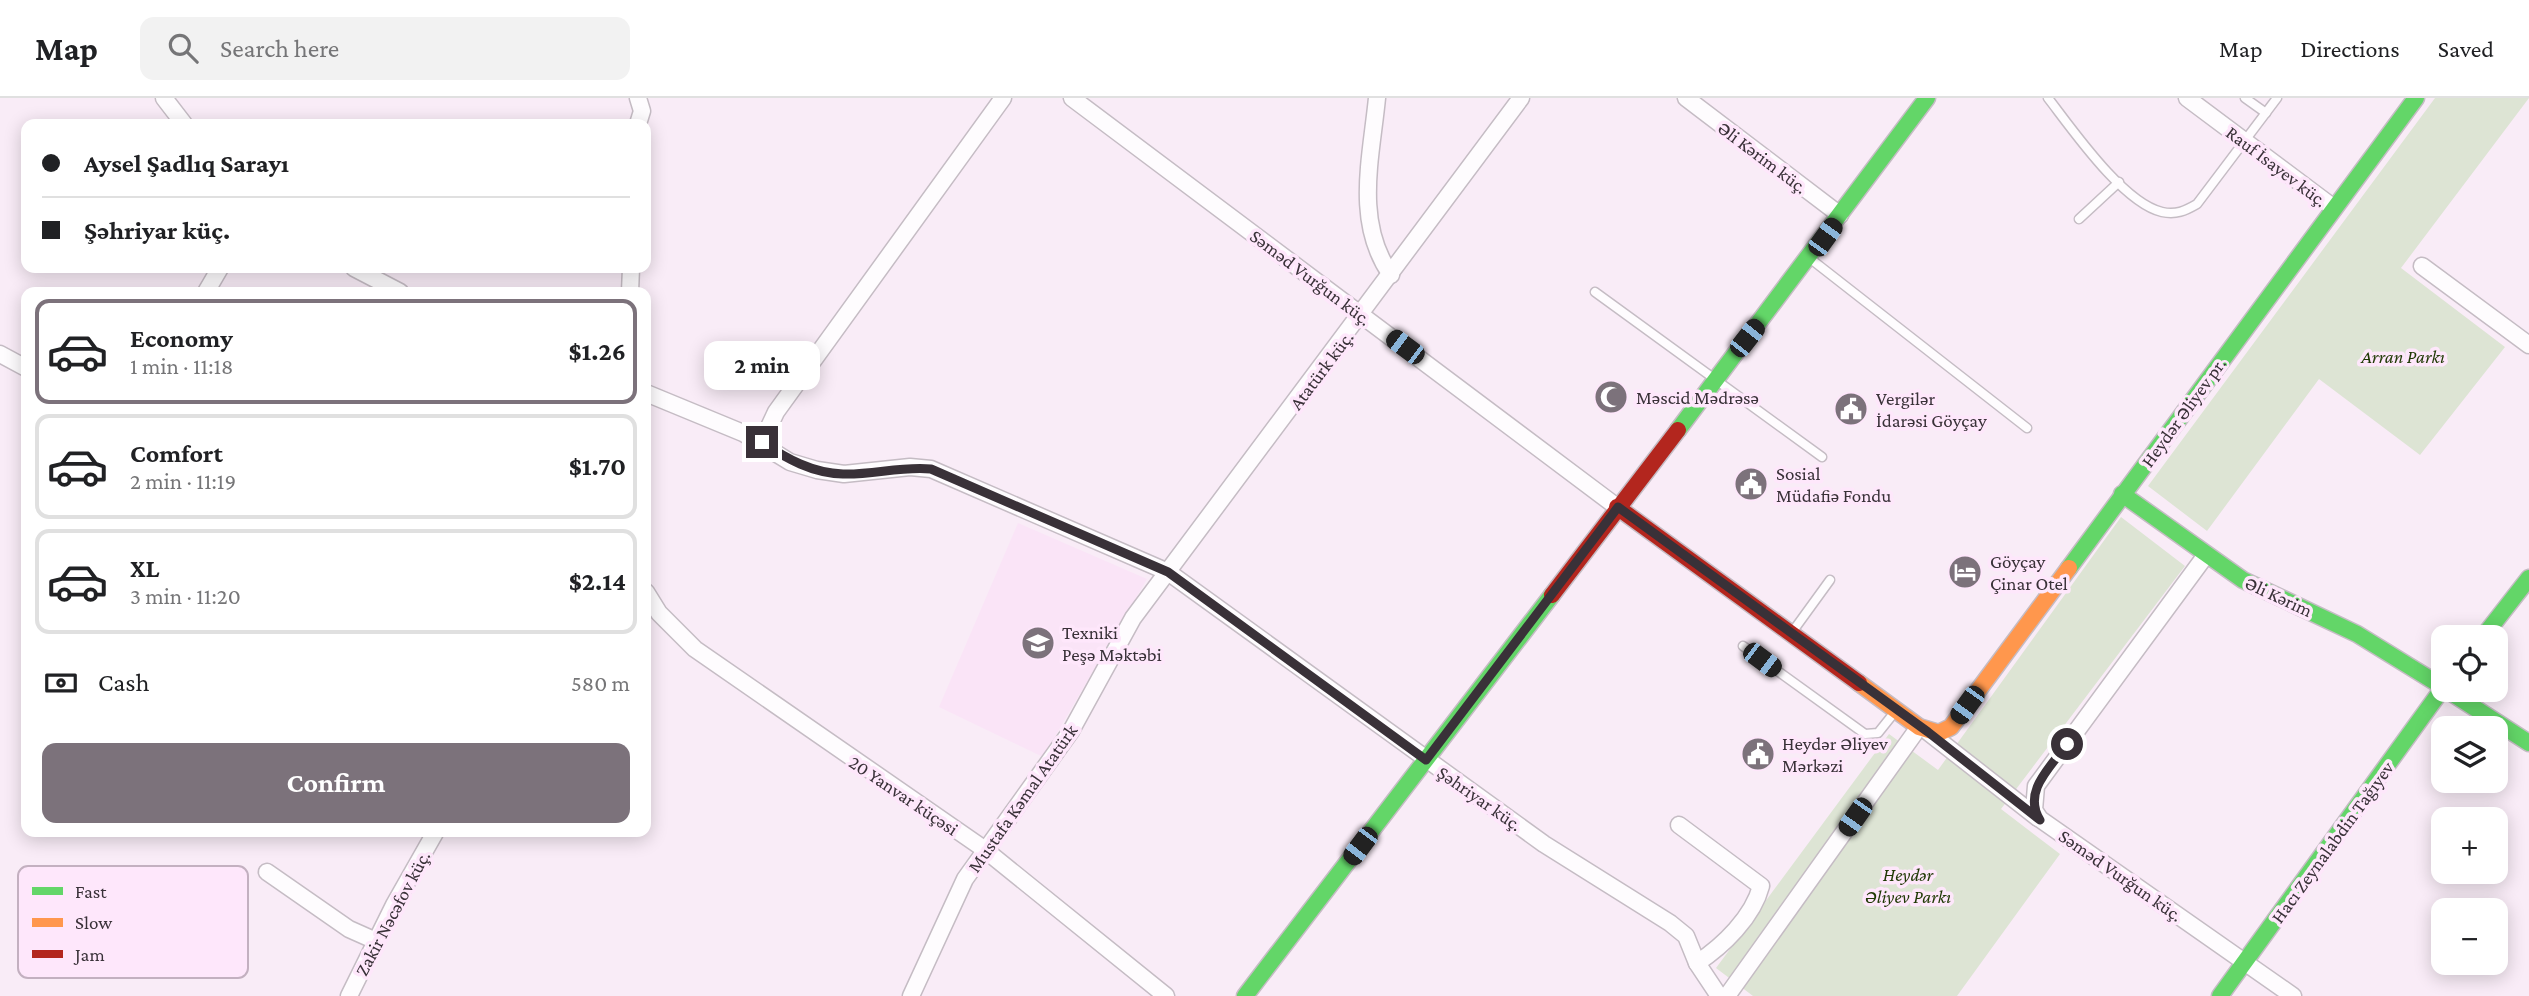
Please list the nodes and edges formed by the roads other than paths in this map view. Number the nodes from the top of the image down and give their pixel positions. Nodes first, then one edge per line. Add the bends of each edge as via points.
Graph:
1 (164, 98) edge
2 (638, 98) edge
3 (1003, 98) edge
4 (1072, 98) edge
5 (1377, 98) edge
6 (1521, 98) edge
7 (1686, 98) edge
8 (1927, 98) edge
9 (2048, 98) edge
10 (2187, 98) edge
11 (2245, 98) edge
12 (2277, 98) edge
13 (2416, 98) edge
14 (2266, 113) junction
15 (180, 119) edge
16 (640, 119) edge
17 (2246, 142) junction
18 (2119, 182) junction
19 (2333, 208) junction
20 (1840, 215) junction
21 (2079, 219) dead end
22 (1809, 258) junction
23 (2422, 266) dead end
24 (364, 273) edge
25 (1391, 275) junction
26 (390, 287) edge
27 (1595, 292) dead end
28 (1362, 315) junction
29 (2529, 345) edge
30 (0, 354) edge
31 (21, 365) edge
32 (1717, 378) junction
33 (651, 399) edge
34 (2027, 428) dead end
35 (762, 442) junction
36 (1822, 457) dead end
37 (2122, 494) junction
38 (1618, 507) junction
39 (2206, 555) junction
40 (1168, 572) junction
41 (2529, 578) edge
42 (1830, 580) dead end
43 (651, 600) edge
44 (2492, 625) edge
45 (1791, 634) junction
46 (1743, 646) dead end
47 (2431, 680) edge
48 (2434, 702) edge
49 (2466, 702) edge
50 (1896, 711) junction
51 (1923, 730) junction
52 (2529, 743) edge
53 (1426, 760) junction
54 (2040, 820) junction
55 (1679, 825) dead end
56 (433, 837) edge
57 (984, 849) junction
58 (267, 872) dead end
59 (376, 941) junction
60 (2247, 961) junction
61 (1697, 963) junction
62 (349, 996) edge
63 (911, 996) edge
64 (1167, 996) edge
65 (1245, 996) edge
66 (1718, 996) edge
67 (1727, 996) edge
68 (2220, 996) edge
69 (2293, 996) edge

1 - 15 street
2 - 16 street
3 - 35 street via 776,412
4 - 28 street, Səməd Vurğun küç.
5 - 25 street via 1367,198 1371,239
6 - 25 street, Atatürk küç.
7 - 20 street, Əli Kərim küç.
8 - 20 main road
9 - 18 lane
10 - 17 street, Rauf İsayev küç.
11 - 14 lane
12 - 14 lane
13 - 19 main road, Heydər Əliyev pr.
14 - 17 lane
17 - 18 lane via 2197,204 2180,213 2159,211
17 - 19 street, Rauf İsayev küç.
18 - 21 lane
19 - 37 main road, Heydər Əliyev pr.
20 - 22 main road
22 - 32 main road
22 - 34 lane
23 - 29 street
24 - 26 street
25 - 28 street, Atatürk küç.
27 - 32 lane
28 - 38 street, Səməd Vurğun küç.
28 - 40 street, Atatürk küç.
30 - 31 street
32 - 36 lane
32 - 38 main road
33 - 35 street, Şəhriyar küç.
35 - 40 street, Şəhriyar küç. via 790,461 831,472 931,469
37 - 39 main road, Əli Kərim
37 - 51 main road, Heydər Əliyev pr. via 1951,727 1939,733
38 - 45 main road
38 - 53 main road
39 - 47 main road, Əli Kərim via 2243,580 2357,634
39 - 54 street, Səməd Vurğun küç. via 2036,786 2034,810
40 - 53 street, Şəhriyar küç.
40 - 57 street, Mustafa Kəmal Atatürk via 1133,618 1071,731
41 - 44 main road
42 - 45 lane
43 - 57 street, 20 Yanvar küçəsi via 695,649
45 - 50 main road
46 - 50 lane via 1865,734 1878,733
48 - 60 main road, Hacı Zeynalabdin Tağıyev
49 - 52 main road, Əli Kərim
50 - 51 main road
51 - 54 street
51 - 67 street
53 - 61 street, Şəhriyar küç. via 1544,844 1670,923 1686,936
53 - 65 main road
54 - 60 street, Səməd Vurğun küç.
55 - 61 street via 1760,886 1728,940
56 - 59 street, Zakir Nəcəfov küç.
57 - 63 street, Mustafa Kəmal Atatürk via 959,889
57 - 64 street, 20 Yanvar küçəsi
58 - 59 street via 349,929
59 - 62 street, Zakir Nəcəfov küç.
60 - 68 main road, Hacı Zeynalabdin Tağıyev
60 - 69 street, Səməd Vurğun küç.
61 - 66 street, Şəhriyar küç.

